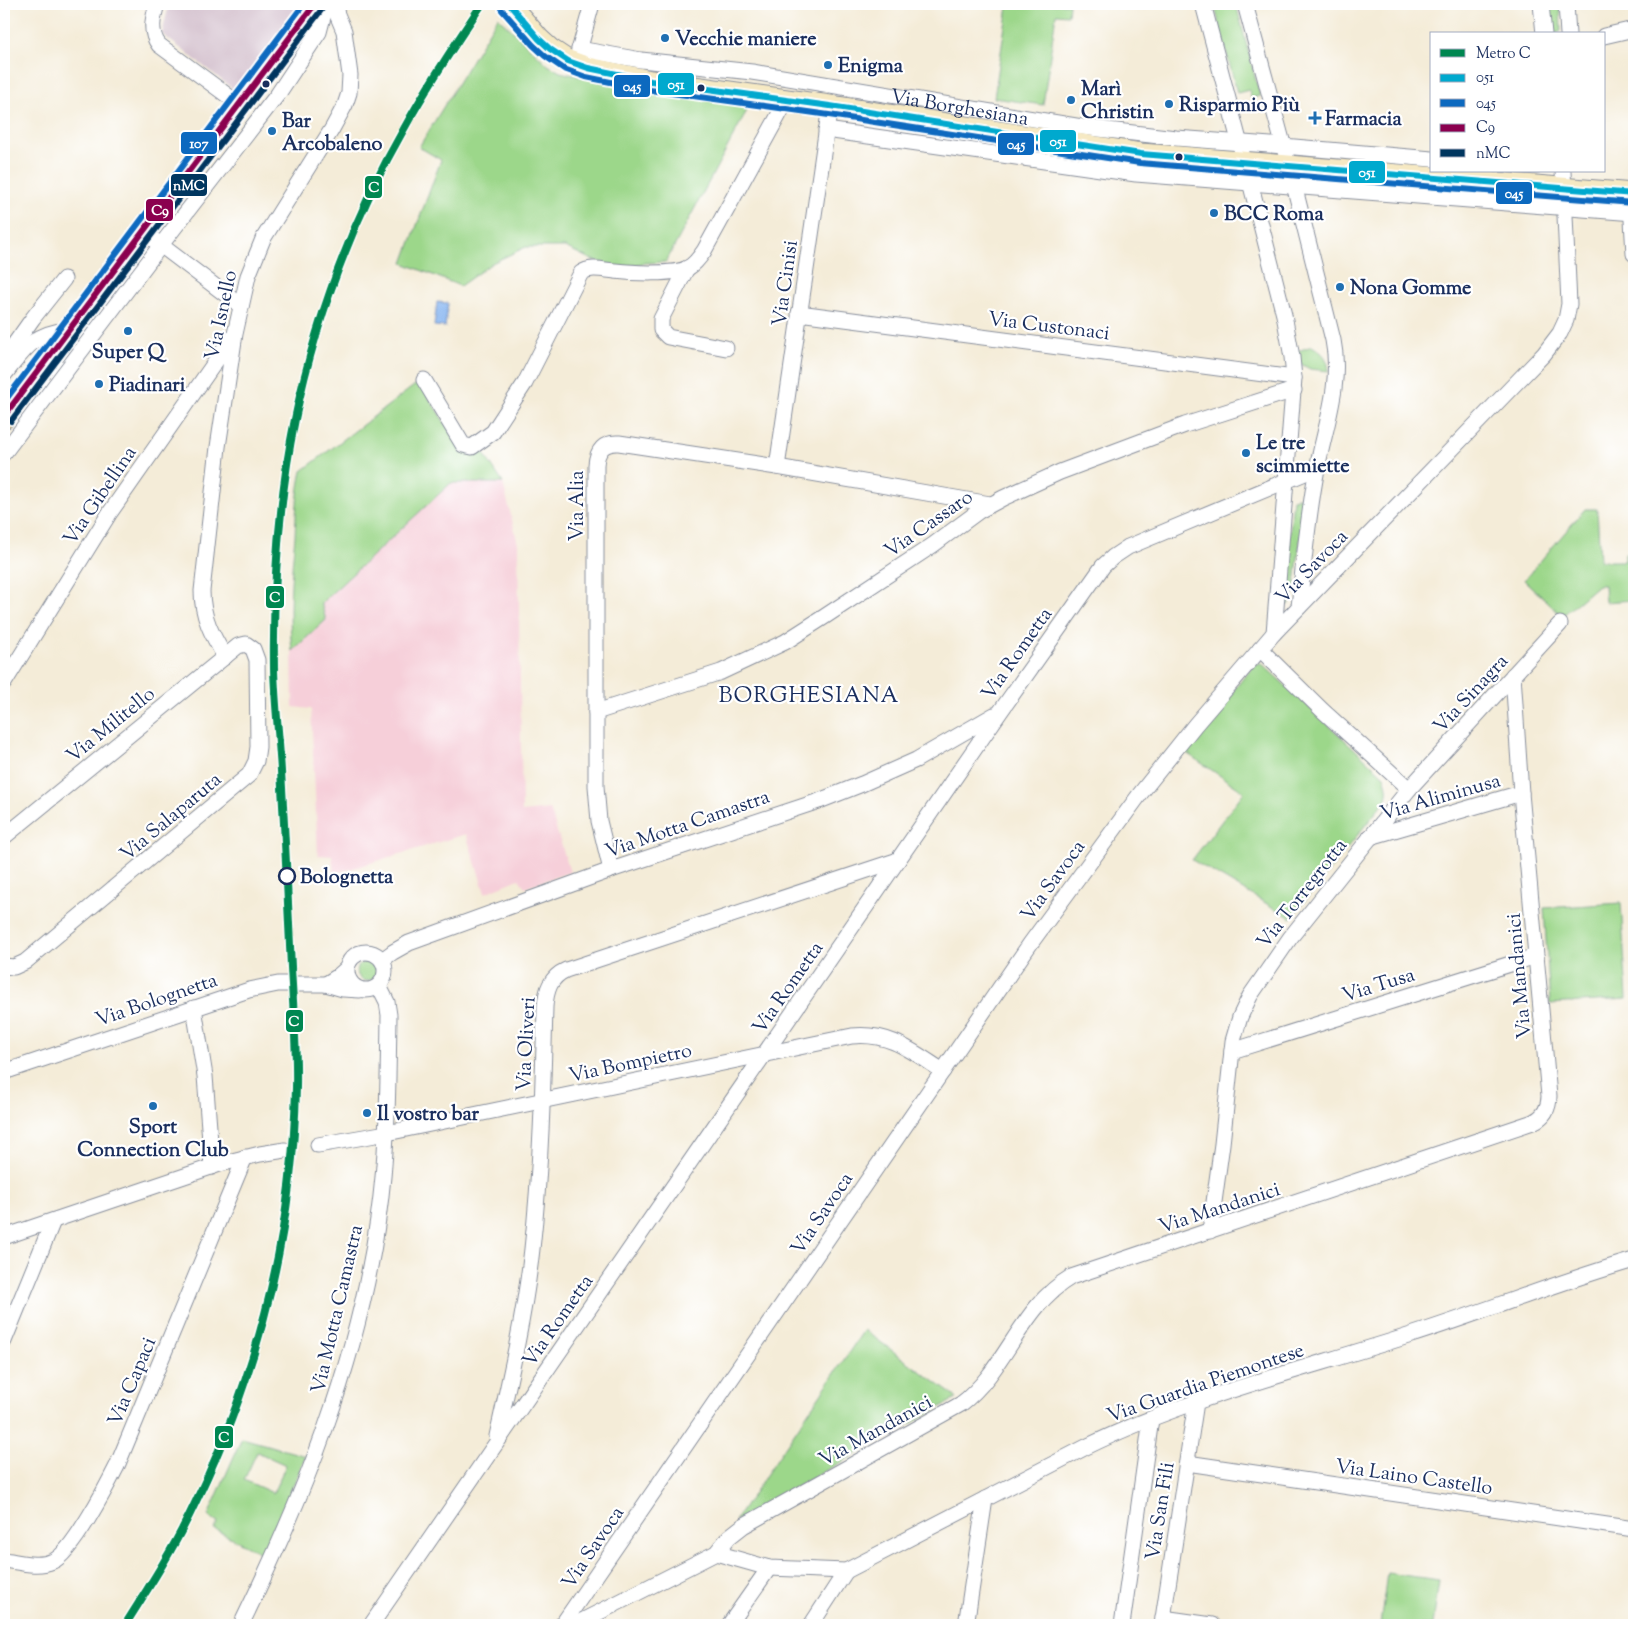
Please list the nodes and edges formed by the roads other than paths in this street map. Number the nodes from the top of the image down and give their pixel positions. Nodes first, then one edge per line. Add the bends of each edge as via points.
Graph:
1 (157, 4) edge
2 (315, 4) edge
3 (329, 4) edge
4 (337, 4) edge
5 (509, 4) edge
6 (592, 4) edge
7 (1203, 4) edge
8 (1245, 4) edge
9 (1542, 4) edge
10 (1566, 4) edge
11 (1634, 29) edge
12 (1544, 32) edge
13 (1568, 32) edge
14 (1606, 36) edge
15 (577, 56) junction
16 (639, 69) junction
17 (788, 100) junction
18 (239, 104) junction
19 (830, 106) junction
20 (826, 130) junction
21 (1430, 159) edge
22 (1245, 163) junction
23 (1289, 165) junction
24 (1563, 189) edge
25 (1632, 204) edge
26 (152, 238) junction
27 (1634, 254) edge
28 (687, 268) junction
29 (64, 280) dead end
30 (241, 306) junction
31 (800, 313) junction
32 (68, 330) junction
33 (235, 334) junction
34 (726, 348) dead end
35 (4, 359) edge
36 (4, 375) edge
37 (424, 380) dead end
38 (1294, 384) junction
39 (4, 416) edge
40 (4, 453) edge
41 (777, 467) junction
42 (1317, 468) junction
43 (1285, 481) junction
44 (990, 504) junction
45 (1299, 606) junction
46 (1560, 624) dead end
47 (1274, 633) junction
48 (243, 644) joint
49 (1260, 649) junction
50 (225, 657) junction
51 (1513, 675) junction
52 (4, 682) edge
53 (596, 712) junction
54 (1000, 712) junction
55 (1410, 789) junction
56 (1521, 793) junction
57 (4, 837) edge
58 (1370, 837) junction
59 (898, 860) junction
60 (610, 870) junction
61 (1536, 956) junction
62 (382, 960) junction
63 (4, 966) edge
64 (346, 969) junction
65 (326, 984) junction
66 (379, 986) junction
67 (360, 990) junction
68 (194, 1008) junction
69 (1232, 1051) junction
70 (764, 1055) junction
71 (943, 1071) junction
72 (4, 1072) edge
73 (542, 1100) junction
74 (387, 1133) junction
75 (318, 1145) dead end
76 (285, 1150) dead end
77 (245, 1157) junction
78 (212, 1167) junction
79 (53, 1222) junction
80 (1210, 1231) junction
81 (4, 1237) edge
82 (1634, 1260) edge
83 (4, 1341) edge
84 (1196, 1402) junction
85 (1151, 1420) junction
86 (495, 1444) junction
87 (1187, 1463) junction
88 (985, 1499) junction
89 (1634, 1529) edge
90 (716, 1553) junction
91 (4, 1560) edge
92 (769, 1568) junction
93 (846, 1571) junction
94 (1163, 1622) edge
95 (241, 1625) edge
96 (371, 1625) edge
97 (562, 1625) edge
98 (574, 1625) edge
99 (729, 1625) edge
100 (811, 1625) edge
101 (966, 1625) edge
102 (1122, 1625) edge
103 (1212, 1625) edge

1 - 18 street via 153,28 159,45
2 - 18 main road
3 - 26 street via 319,32 263,113
4 - 30 street, Via Isnello via 350,75 348,99 263,239 250,268
5 - 15 street, Via Borghesiana via 544,44 561,57
6 - 15 street
7 - 22 street
8 - 23 street
9 - 12 street
10 - 13 street
11 - 14 street
15 - 16 street, Via Borghesiana
16 - 17 street, Via Borghesiana
16 - 22 street, Via Borghesiana via 745,71 1082,127 1176,138
17 - 19 street, Via Borghesiana
17 - 28 street via 704,251
18 - 26 main road
19 - 20 street, Via Cinisi
19 - 22 street, Via Borghesiana via 1108,150
20 - 22 street, Via Borghesiana via 1118,172
20 - 31 street, Via Cinisi
21 - 23 street, Via Borghesiana
22 - 23 street, Via Borghesiana
22 - 38 street via 1285,320
23 - 24 street, Via Borghesiana
23 - 42 street via 1334,340 1336,359 1334,394
24 - 25 street, Via Borghesiana
24 - 45 street, Via Savoca via 1570,298 1566,320 1556,339
25 - 27 street
26 - 30 street
26 - 32 main road
26 - 40 street
28 - 34 street via 660,319 661,330 668,337
28 - 37 street via 636,272 584,270 520,391 493,432 472,447 465,446 458,439
29 - 35 street
30 - 33 street, Via Isnello
31 - 38 street, Via Custonaci
31 - 41 street, Via Cinisi
32 - 36 street via 50,332 35,340
32 - 39 main road
33 - 50 street, Via Isnello via 216,456 202,591 207,625
33 - 52 street, Via Gibellina via 109,514
38 - 43 street
38 - 44 street, Via Cassaro via 1060,472
41 - 44 street, Via Alia
41 - 53 street, Via Alia via 619,443 602,446 596,465
42 - 43 street, Via Rometta
42 - 45 street
43 - 47 street
43 - 54 street, Via Rometta via 1128,547 1113,557 1088,584
44 - 53 street, Via Cassaro via 784,642 721,672
45 - 47 street, Via Savoca
46 - 51 street, Via Sinagra
47 - 49 street, Via Savoca
48 - 50 street, Via Militello
48 - 63 street, Via Salaparuta via 253,649 257,660 258,752 249,775 25,962 14,967
49 - 55 street
49 - 71 street, Via Savoca via 1195,725 1106,839
50 - 57 street, Via Militello
51 - 55 street, Via Sinagra
51 - 56 street, Via Mandanici
53 - 60 street, Via Alia via 597,805
54 - 59 street, Via Rometta
54 - 60 street, Via Motta Camastra via 922,757 873,780
55 - 58 street, Via Torregrotta
56 - 58 street, Via Aliminusa
56 - 61 street, Via Mandanici
58 - 69 street, Via Torregrotta via 1258,982 1240,1017
59 - 70 street, Via Rometta
59 - 73 street, Via Oliveri via 557,974 546,996
60 - 62 street, Via Motta Camastra via 409,943
61 - 69 street, Via Tusa
61 - 80 street, Via Mandanici via 1549,1096 1547,1108 1540,1118
62 - 64 street via 372,952 358,953 348,962
62 - 66 street via 385,974
64 - 65 street
64 - 67 street via 350,982
65 - 67 street, Via Bolognetta
65 - 68 street, Via Bolognetta via 271,985
66 - 67 street
66 - 74 street, Via Motta Camastra via 389,1015
68 - 72 street, Via Bolognetta
68 - 78 street via 205,1076
69 - 80 street, Via Torregrotta
70 - 71 street, Via Bompietro via 846,1037 873,1036 892,1040
70 - 73 street, Via Bompietro
70 - 86 street, Via Rometta
71 - 97 street, Via Savoca
73 - 74 street, Via Bompietro
73 - 86 street, Via Oliveri via 530,1266
74 - 75 street, Via Bompietro
74 - 95 street, Via Motta Camastra via 370,1267 344,1373 307,1481
76 - 77 street
77 - 78 street
77 - 91 street, Via Capaci via 117,1466 98,1502 67,1549 55,1561 37,1564
78 - 79 street
79 - 81 street
79 - 83 street
80 - 90 street, Via Mandanici via 1083,1272 1057,1286 1033,1311 986,1379 966,1401 743,1526
82 - 84 street, Via Guardia Piemontese
84 - 85 street, Via Guardia Piemontese
84 - 87 street, Via San Fili
85 - 88 street, Via Guardia Piemontese via 1086,1447
85 - 102 street, Via San Fili
86 - 96 street, Via Rometta
87 - 89 street, Via Laino Castello
87 - 94 street, Via San Fili
88 - 93 street, Via Guardia Piemontese
88 - 101 street
90 - 92 street, Via Guardia Piemontese
90 - 98 street, Via Mandanici
92 - 93 street, Via Guardia Piemontese
92 - 99 street
93 - 100 street
94 - 103 street

